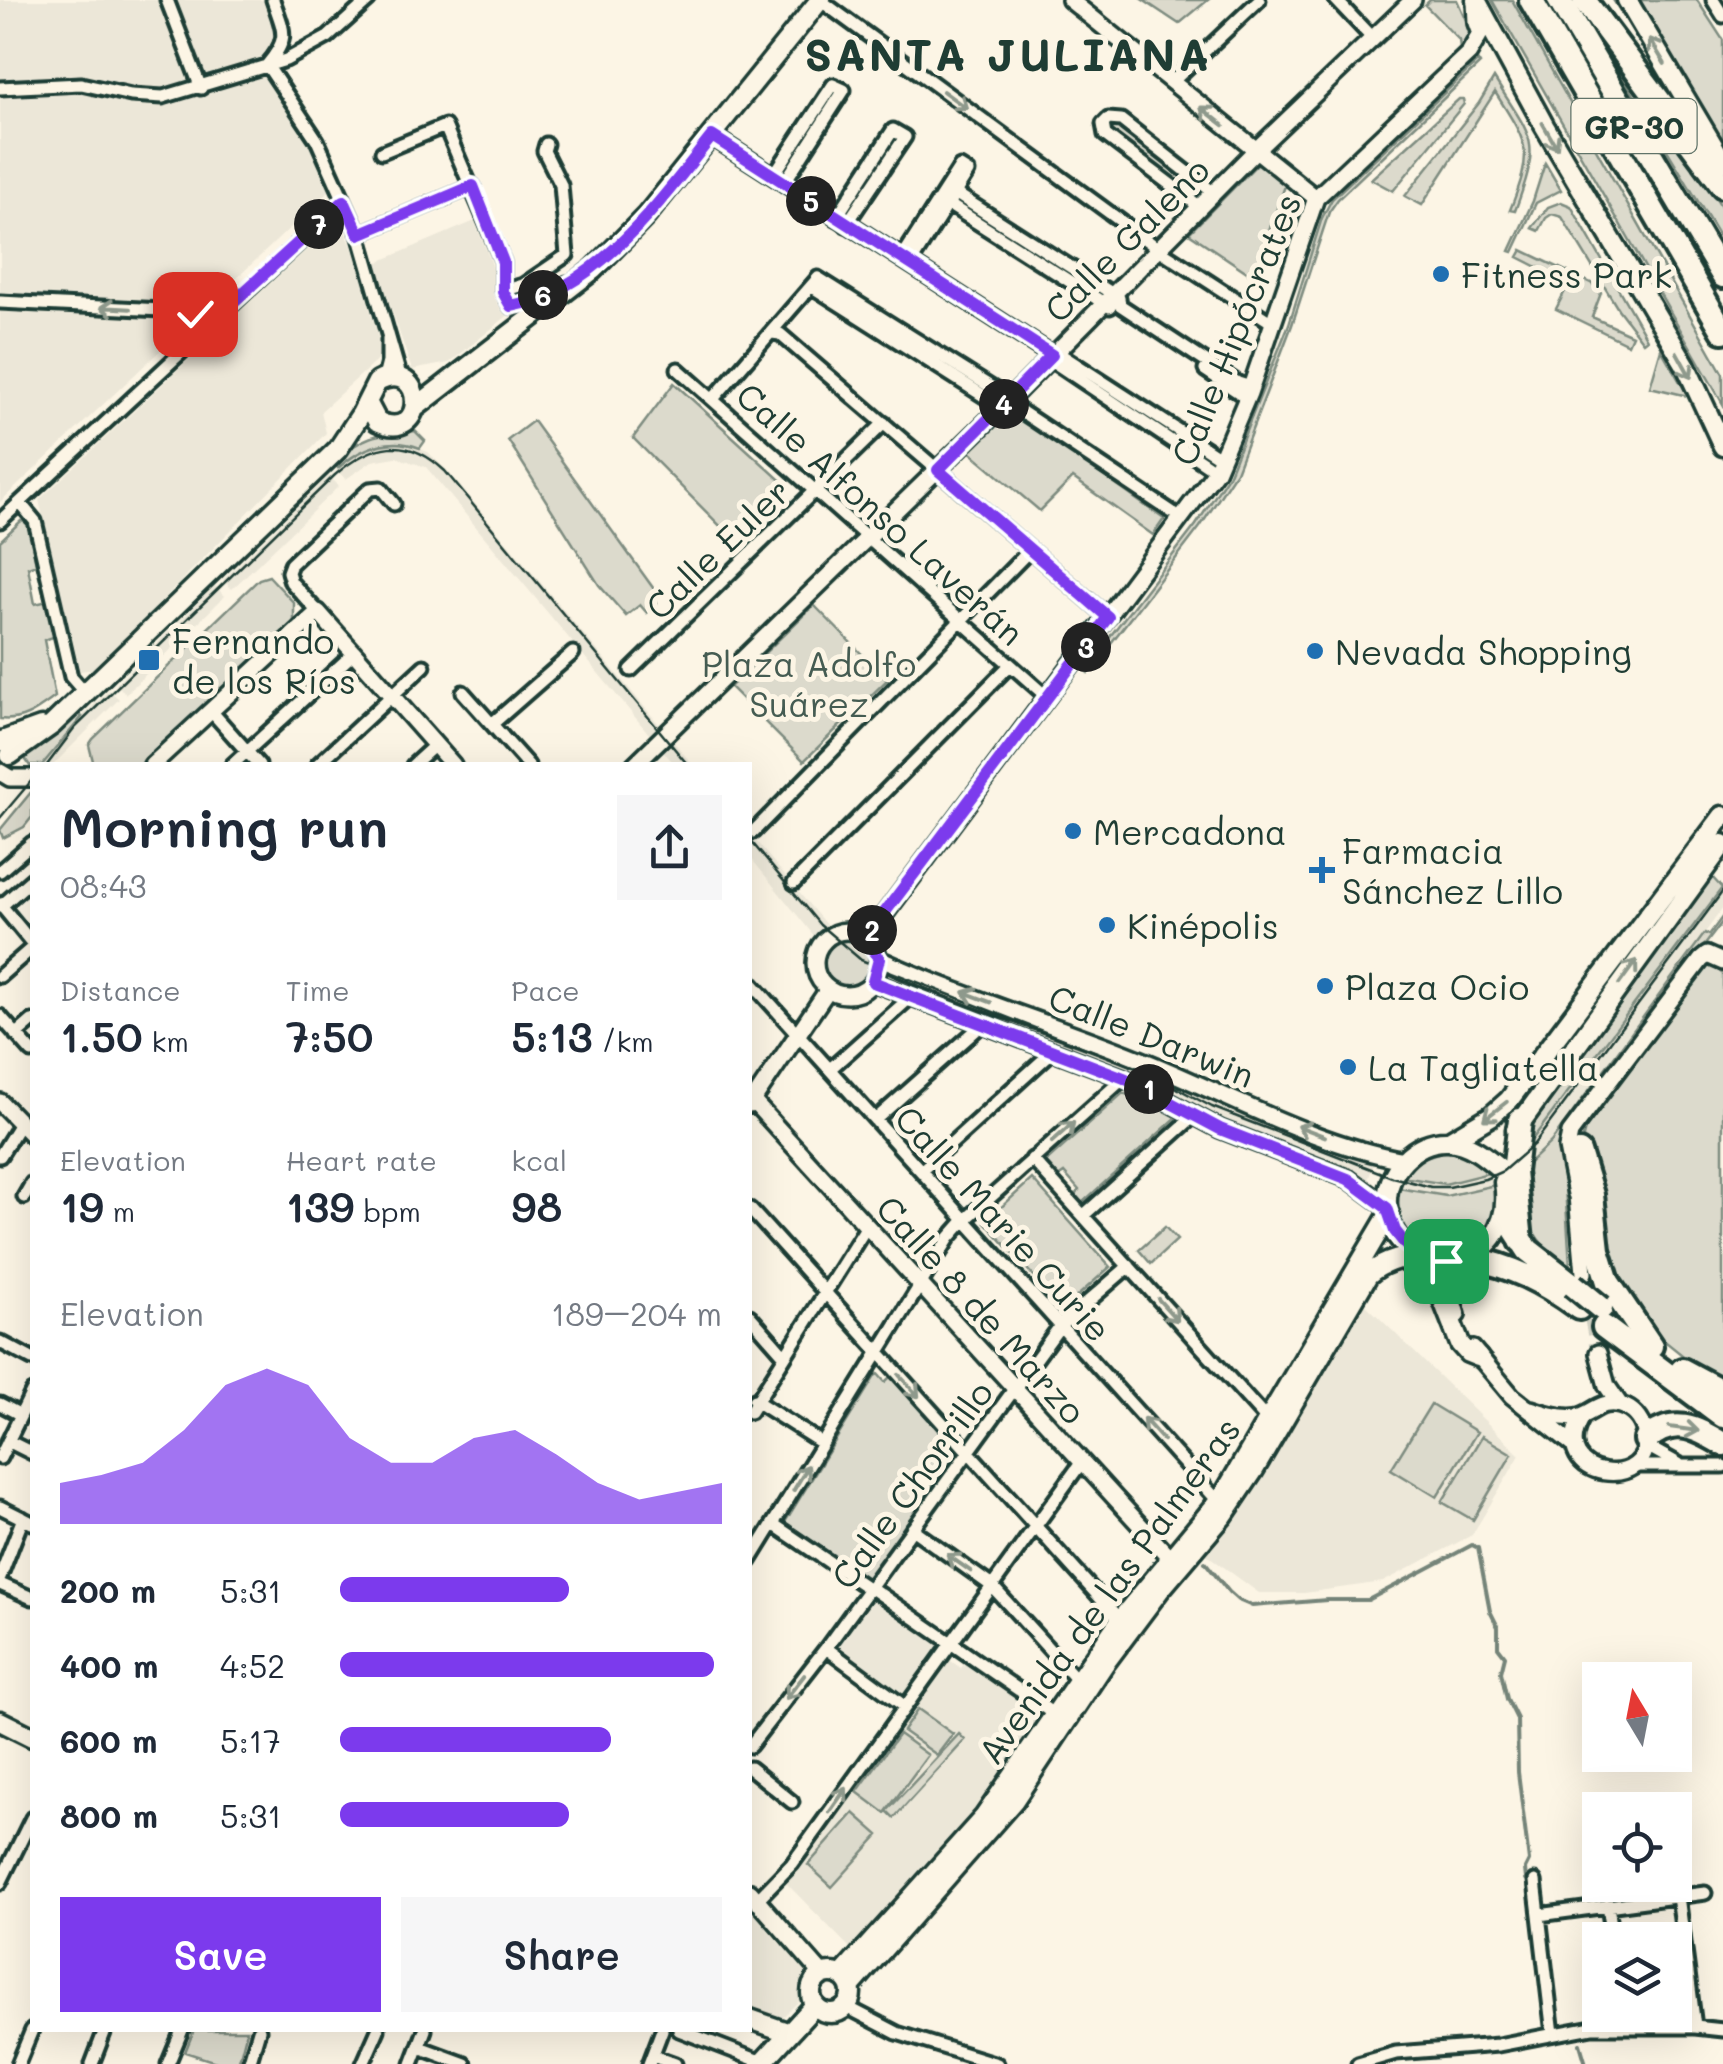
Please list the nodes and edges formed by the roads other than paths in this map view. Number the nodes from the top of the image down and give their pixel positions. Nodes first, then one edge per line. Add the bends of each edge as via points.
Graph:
1 (167, 0) edge
2 (274, 0) edge
3 (369, 0) edge
4 (820, 0) edge
5 (1070, 0) edge
6 (1258, 0) edge
7 (1336, 0) edge
8 (1414, 0) edge
9 (1475, 0) edge
10 (1531, 0) edge
11 (1559, 0) edge
12 (1584, 0) edge
13 (1627, 0) edge
14 (1713, 0) edge
15 (1723, 16) edge
16 (1373, 39) junction
17 (1502, 51) junction
18 (1469, 53) junction
19 (267, 66) junction
20 (1171, 83) junction
21 (0, 88) edge
22 (201, 88) junction
23 (712, 136) junction
24 (546, 144) dead end
25 (1256, 150) junction
26 (382, 152) dead end
27 (1723, 162) edge
28 (779, 180) junction
29 (473, 186) junction
30 (1723, 186) edge
31 (1214, 193) junction
32 (1316, 198) junction
33 (952, 199) junction
34 (344, 201) junction
35 (1200, 207) junction
36 (841, 221) junction
37 (359, 234) junction
38 (1160, 250) junction
39 (906, 261) junction
40 (593, 270) junction
41 (1723, 276) edge
42 (503, 292) junction
43 (1109, 299) junction
44 (0, 302) edge
45 (1274, 324) junction
46 (207, 326) junction
47 (1723, 331) edge
48 (772, 332) junction
49 (1052, 355) junction
50 (678, 369) dead end
51 (455, 376) junction
52 (399, 381) junction
53 (1249, 393) junction
54 (713, 400) junction
55 (367, 402) junction
56 (1006, 403) junction
57 (416, 408) junction
58 (884, 423) junction
59 (384, 424) junction
60 (1723, 446) edge
61 (338, 449) junction
62 (1219, 465) junction
63 (938, 470) junction
64 (815, 490) junction
65 (20, 503) junction
66 (394, 504) dead end
67 (1172, 512) dead end
68 (3, 517) edge
69 (866, 536) junction
70 (1030, 550) junction
71 (318, 612) junction
72 (1108, 617) junction
73 (960, 620) junction
74 (572, 652) dead end
75 (354, 653) junction
76 (1010, 664) junction
77 (424, 666) dead end
78 (631, 670) dead end
79 (464, 692) dead end
80 (86, 694) junction
81 (393, 696) junction
82 (1048, 698) junction
83 (211, 711) junction
84 (492, 724) junction
85 (435, 745) junction
86 (247, 751) junction
87 (4, 753) edge
88 (155, 762) edge
89 (235, 762) edge
90 (256, 762) edge
91 (321, 762) edge
92 (416, 762) edge
93 (450, 762) edge
94 (523, 762) edge
95 (637, 762) edge
96 (30, 778) edge
97 (1723, 816) edge
98 (753, 832) dead end
99 (30, 844) edge
100 (1716, 844) edge
101 (1699, 862) junction
102 (0, 872) edge
103 (30, 881) edge
104 (794, 883) dead end
105 (0, 906) edge
106 (867, 938) junction
107 (30, 943) edge
108 (30, 947) edge
109 (879, 959) junction
110 (1723, 962) edge
111 (0, 976) edge
112 (873, 982) junction
113 (752, 983) edge
114 (826, 987) junction
115 (912, 996) junction
116 (0, 1016) edge
117 (30, 1023) edge
118 (982, 1024) junction
119 (797, 1034) junction
120 (16, 1035) junction
121 (30, 1050) edge
122 (1052, 1051) junction
123 (830, 1069) junction
124 (1124, 1078) junction
125 (752, 1100) edge
126 (0, 1102) edge
127 (752, 1102) edge
128 (1194, 1116) junction
129 (1582, 1118) junction
130 (875, 1120) junction
131 (1520, 1120) junction
132 (27, 1128) edge
133 (1450, 1142) junction
134 (1578, 1152) junction
135 (0, 1156) edge
136 (1032, 1159) junction
137 (1404, 1160) junction
138 (922, 1170) junction
139 (1503, 1171) junction
140 (30, 1186) edge
141 (1576, 1194) junction
142 (24, 1197) dead end
143 (1506, 1210) junction
144 (1388, 1211) junction
145 (752, 1212) edge
146 (1084, 1215) junction
147 (964, 1221) junction
148 (866, 1226) junction
149 (1522, 1241) junction
150 (1427, 1257) junction
151 (1463, 1258) junction
152 (1397, 1259) junction
153 (1128, 1266) junction
154 (920, 1284) junction
155 (1449, 1288) junction
156 (825, 1293) junction
157 (1588, 1300) junction
158 (752, 1318) edge
159 (1060, 1326) junction
160 (0, 1342) edge
161 (1651, 1346) junction
162 (878, 1352) junction
163 (785, 1356) junction
164 (1478, 1357) junction
165 (30, 1358) edge
166 (1014, 1389) junction
167 (1723, 1392) edge
168 (30, 1396) edge
169 (0, 1404) edge
170 (752, 1404) edge
171 (1620, 1405) junction
172 (1531, 1409) junction
173 (1586, 1413) junction
174 (21, 1414) junction
175 (1723, 1416) edge
176 (1268, 1421) junction
177 (8, 1441) junction
178 (1645, 1442) junction
179 (822, 1443) junction
180 (1723, 1444) edge
181 (1576, 1446) junction
182 (30, 1452) edge
183 (969, 1452) junction
184 (0, 1458) edge
185 (1081, 1462) junction
186 (1633, 1466) junction
187 (1723, 1466) edge
188 (1688, 1467) junction
189 (1218, 1502) junction
190 (0, 1507) edge
191 (28, 1520) edge
192 (773, 1524) junction
193 (1036, 1525) junction
194 (912, 1530) junction
195 (752, 1558) edge
196 (1170, 1558) junction
197 (0, 1580) edge
198 (992, 1586) junction
199 (869, 1588) junction
200 (30, 1597) edge
201 (1120, 1620) junction
202 (951, 1642) junction
203 (826, 1648) junction
204 (1077, 1680) junction
205 (904, 1706) junction
206 (1055, 1715) junction
207 (0, 1721) edge
208 (30, 1736) edge
209 (752, 1743) edge
210 (752, 1770) edge
211 (792, 1802) dead end
212 (30, 1822) edge
213 (1535, 1881) dead end
214 (0, 1883) edge
215 (1706, 1892) dead end
216 (1692, 1894) edge
217 (754, 1896) edge
218 (1636, 1902) edge
219 (1679, 1902) edge
220 (1608, 1906) junction
221 (1539, 1915) junction
222 (1610, 1922) edge
223 (838, 1979) junction
224 (815, 2005) junction
225 (845, 2006) junction
226 (752, 2021) edge
227 (1692, 2026) edge
228 (1696, 2026) junction
229 (1582, 2029) edge
230 (1723, 2030) edge
231 (31, 2032) edge
232 (104, 2032) edge
233 (181, 2032) edge
234 (258, 2032) edge
235 (377, 2032) edge
236 (425, 2032) edge
237 (661, 2032) edge
238 (684, 2032) edge
239 (787, 2032) junction
240 (1554, 2034) junction
241 (419, 2047) junction
242 (651, 2060) edge
243 (169, 2062) edge
244 (762, 2063) edge
245 (18, 2064) edge
246 (92, 2064) edge
247 (185, 2064) edge
248 (249, 2064) edge
249 (363, 2064) edge
250 (412, 2064) edge
251 (465, 2064) edge
252 (675, 2064) edge
253 (996, 2064) edge
254 (1358, 2064) edge

1 - 22 street
2 - 19 street via 283,46
3 - 19 street via 328,37
4 - 23 main road
4 -> 38 street
5 - 20 street
6 - 20 street
7 - 16 street
8 - 16 street, Calle Galeno
9 - 17 main road
9 - 18 street via 1480,34
10 - 47 highway, GR-30
11 - 41 highway, GR-30
12 - 30 highway
27 -> 13 main road
14 - 15 street
16 - 25 street, Calle Galeno
17 - 18 street
17 -> 60 main road via 1685,364
18 - 32 street, Calle Hipócrates
19 - 22 street
19 - 34 street via 317,140
25 -> 20 street
21 - 22 street via 81,84 163,97
23 - 28 street
23 - 40 main road
24 - 42 street via 561,185 566,255
25 - 31 street, Calle Galeno
25 - 32 street
26 - 29 street via 445,126
28 - 28 street via 833,85 844,90
28 - 36 street
29 - 37 street
29 - 42 street via 503,262
31 - 35 street, Calle Galeno
31 - 35 street via 1121,120 1108,119 1106,135
32 - 45 street, Calle Hipócrates
33 - 39 street
33 - 39 street via 968,172 960,166
33 - 43 street
34 - 37 street
34 - 46 street
35 - 38 street, Calle Galeno
36 - 36 street via 893,130 905,137
36 - 39 street
37 - 52 street via 388,335 388,362
38 - 43 street, Calle Galeno
38 - 45 street
39 - 49 street
40 - 42 street via 525,304 511,306
40 - 51 main road
43 - 49 street, Calle Galeno
43 - 53 street
46 -> 44 street via 182,311
45 - 53 street, Calle Hipócrates
46 - 65 street
48 - 54 street
48 - 56 street via 815,282
48 - 58 street
49 - 56 street, Calle Galeno
49 - 62 street
50 - 54 street, Calle Alfonso Laverán
51 - 52 main road via 434,384
51 - 57 main road
52 - 55 main road via 372,387
52 - 57 main road
53 - 62 street, Calle Hipócrates
54 - 64 street, Calle Alfonso Laverán
55 - 59 main road
55 - 61 main road
56 - 63 street, Calle Galeno
56 - 67 street
57 - 59 main road via 399,425
58 - 63 street
58 - 64 street, Calle Euler
59 - 61 main road
61 - 80 main road
62 - 72 street, Calle Hipócrates
63 - 69 street, Calle Galeno
63 - 70 street
64 - 69 street, Calle Alfonso Laverán
64 - 78 street, Calle Euler
65 - 68 street
65 - 80 street via 35,521 72,677
66 - 71 street via 381,488 370,489 292,564 290,582
69 - 73 street, Calle Alfonso Laverán
69 - 95 street, Calle Galeno
70 - 72 street
70 - 73 street
71 - 75 street
71 - 83 street
72 - 82 street, Calle Hipócrates
73 - 76 street, Calle Alfonso Laverán
73 - 98 street
74 - 84 street
75 - 81 street
75 - 86 street
76 - 82 street, Calle Alfonso Laverán
76 - 104 street
77 - 81 street
79 - 84 street
80 - 87 main road
81 - 85 street
81 - 91 street
82 - 106 street, Calle Hipócrates
83 - 86 street
83 - 88 street
84 - 94 street
85 - 92 street
85 - 93 street
86 - 89 street
86 - 90 street
87 - 96 street via 10,778
97 - 100 main road
99 - 102 street
100 - 101 main road
131 -> 101 main road
101 -> 133 main road via 1510,1100
103 - 105 street
105 - 107 street
106 - 109 street
106 - 114 street via 838,932 820,946 816,971
108 - 111 street
109 - 112 street
137 -> 109 street, Calle Darwin via 1254,1109
110 - 129 street via 1707,955 1701,960
112 - 114 street via 846,995
112 - 115 street, Calle Darwin
113 - 119 street, Calle Marie Curie
114 - 119 street
115 - 118 street, Calle Darwin
115 - 123 street
116 - 120 street
117 - 120 street
118 - 122 street, Calle Darwin
118 - 130 street
119 - 123 street, Calle Marie Curie
119 - 125 street
120 - 121 street
122 - 124 street, Calle Darwin
122 - 138 street
123 - 130 street, Calle Marie Curie
124 - 128 street, Calle Darwin
136 -> 124 street
126 - 132 street
127 - 148 street, Calle 8 de Marzo
128 - 144 street, Calle Darwin via 1348,1179
128 - 146 street
129 - 134 street
129 - 141 street via 1568,1142
130 - 138 street, Calle Marie Curie
131 - 139 main road
131 - 149 highway via 1514,1172
132 - 135 street
133 - 137 main road via 1426,1145
133 - 139 main road via 1476,1150
134 - 141 street
134 - 161 highway via 1608,1282
136 - 146 street
136 - 147 street
137 - 144 main road via 1390,1183
138 - 147 street, Calle Marie Curie
139 - 143 main road
140 - 142 street
141 - 157 street
143 - 149 highway
143 - 151 main road via 1495,1236
144 - 150 main road via 1406,1245
144 - 176 main road, Avenida de las Palmeras
145 - 156 street
146 - 153 street
147 - 154 street
147 - 159 street, Calle Marie Curie
148 - 154 street, Calle 8 de Marzo
148 - 156 street
149 - 157 highway
150 - 151 main road
150 - 152 main road, Avenida de las Palmeras
150 - 155 street
151 - 155 street via 1451,1269
151 - 157 highway via 1516,1269
152 - 164 main road via 1433,1275 1460,1344
152 - 223 main road, Avenida de las Palmeras via 1377,1267 1359,1288 1239,1494 1105,1663 1014,1800
153 - 159 street, Calle Chorrillo
153 -> 176 street
154 - 162 street
154 - 166 street, Calle 8 de Marzo
155 - 164 street
156 - 162 street
156 - 163 street
157 - 161 highway
157 - 175 highway
158 - 163 street
159 - 166 street, Calle Chorrillo
189 -> 159 street, Calle Marie Curie
160 - 165 street
161 - 167 highway
162 - 179 street
162 -> 183 street
163 - 170 street
164 - 172 street
166 - 183 street, Calle Chorrillo
166 - 185 street, Calle 8 de Marzo
168 - 174 street
169 - 174 street
170 - 179 street
171 - 173 street
171 - 173 street via 1598,1353
171 - 178 street via 1639,1418
172 - 173 street via 1552,1416
172 - 181 street
173 - 181 street
174 - 177 street
176 - 189 main road, Avenida de las Palmeras
177 - 182 street
177 - 184 street
178 -> 180 highway via 1661,1428 1680,1425
178 - 186 street
178 - 188 street
192 -> 179 street
181 - 186 street via 1598,1472
183 - 193 street
183 - 194 street, Calle Chorrillo
185 - 193 street
185 - 196 street, Calle 8 de Marzo
186 - 188 street
187 - 188 street
189 - 196 main road, Avenida de las Palmeras
190 - 191 street
191 - 197 street
192 - 195 street
192 - 199 street
193 - 198 street
193 - 201 street
198 -> 194 street
194 - 199 street, Calle Chorrillo
196 - 201 main road, Avenida de las Palmeras
197 - 200 street
198 - 202 street
198 - 204 street
199 - 202 street
199 - 203 street, Calle Chorrillo
201 - 204 main road, Avenida de las Palmeras
202 - 205 street
202 - 206 street
203 - 205 street
203 -> 209 street, Calle Chorrillo
204 - 206 main road, Avenida de las Palmeras
217 -> 205 street via 792,1864
206 - 223 main road, Avenida de las Palmeras via 984,1817
207 - 208 main road
210 - 211 street
212 - 214 street
213 - 221 street
215 - 216 street
217 - 223 street
218 - 220 street
219 - 228 street
220 - 221 street
220 - 222 street
221 - 240 street
223 - 224 main road via 812,1990
223 - 225 main road
224 - 225 main road via 826,2012
224 - 239 main road
225 - 253 street via 896,2034
226 - 239 main road
227 - 228 street
228 - 230 street
229 - 240 street
231 - 245 street
232 - 246 street
233 - 243 street
234 - 248 street
235 - 249 street
236 - 241 street
237 - 242 street
238 - 244 street
239 - 244 main road
240 - 254 street
241 - 250 street
241 - 251 street
242 - 252 street
243 - 247 street

